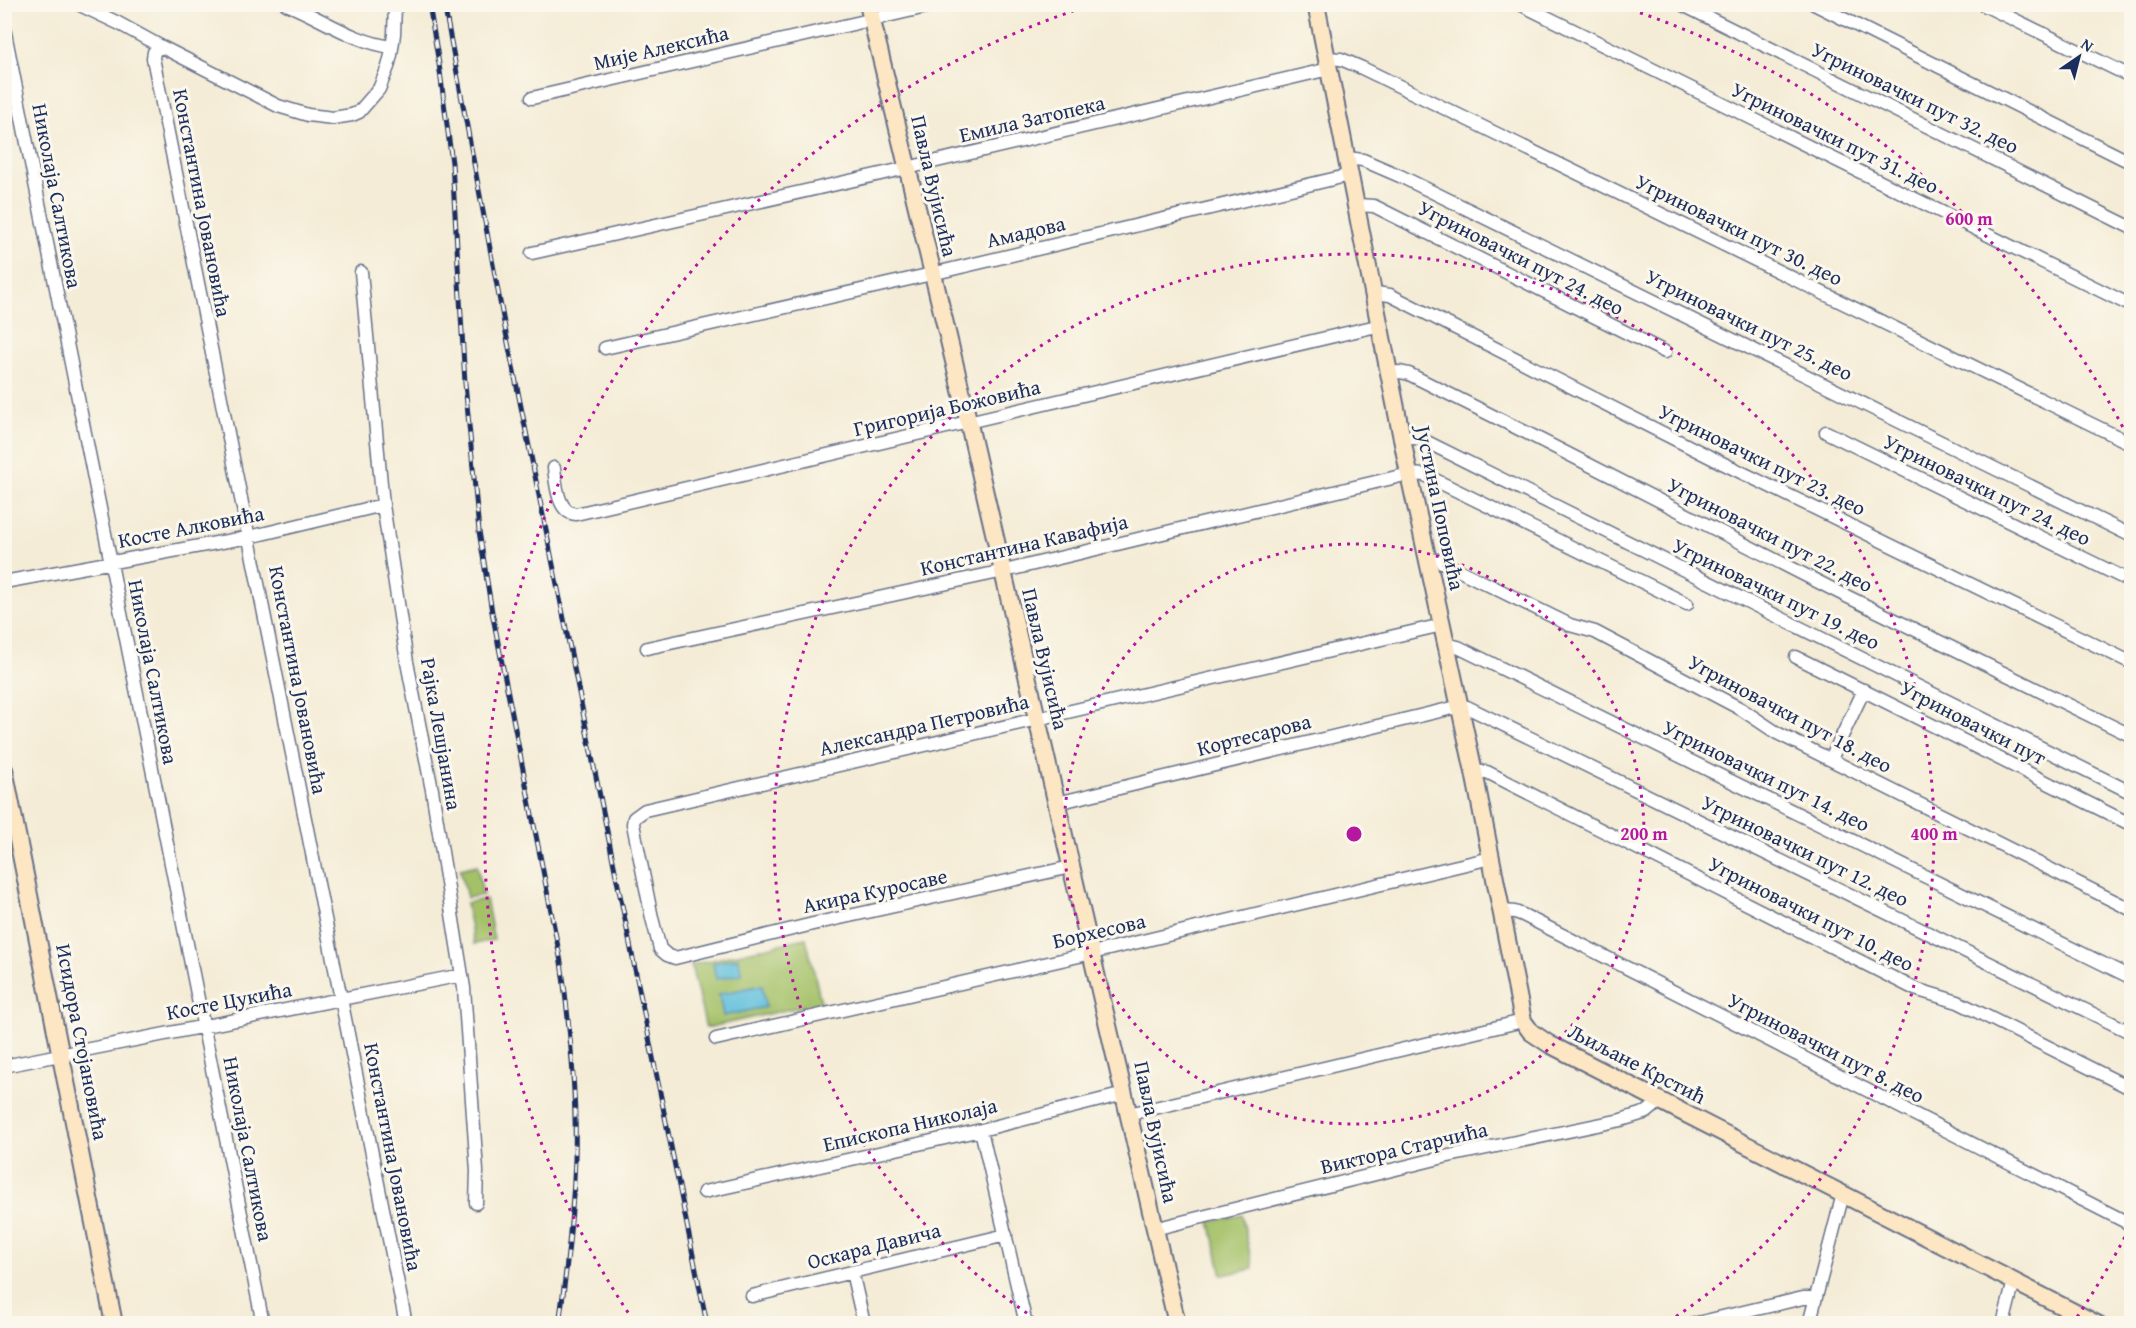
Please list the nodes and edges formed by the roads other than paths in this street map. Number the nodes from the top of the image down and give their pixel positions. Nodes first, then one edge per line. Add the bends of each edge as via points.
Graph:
1 (78, 4) edge
2 (286, 4) edge
3 (395, 4) edge
4 (939, 4) edge
5 (1316, 4) edge
6 (1520, 4) edge
7 (1681, 4) edge
8 (1814, 4) edge
9 (1982, 4) edge
10 (870, 12) edge
11 (4, 28) edge
12 (160, 46) junction
13 (392, 47) junction
14 (1328, 63) junction
15 (2132, 77) edge
16 (17, 97) junction
17 (532, 98) dead end
18 (4, 99) edge
19 (1347, 158) junction
20 (2132, 163) edge
21 (907, 168) junction
22 (1350, 176) junction
23 (1357, 205) junction
24 (2132, 228) edge
25 (532, 253) dead end
26 (361, 272) dead end
27 (932, 274) junction
28 (1375, 293) junction
29 (2132, 306) edge
30 (1381, 325) junction
31 (605, 348) dead end
32 (1665, 352) dead end
33 (1390, 373) junction
34 (968, 423) junction
35 (1826, 432) dead end
36 (1402, 436) junction
37 (2132, 444) edge
38 (554, 468) dead end
39 (1409, 474) junction
40 (383, 505) junction
41 (2132, 536) edge
42 (249, 537) junction
43 (111, 561) junction
44 (1428, 561) junction
45 (1002, 571) junction
46 (4, 582) edge
47 (2132, 582) edge
48 (1687, 604) dead end
49 (1442, 624) junction
50 (647, 648) dead end
51 (1447, 648) junction
52 (1796, 657) dead end
53 (2132, 663) edge
54 (1864, 690) junction
55 (1461, 706) junction
56 (1037, 719) junction
57 (2132, 736) edge
58 (1831, 759) junction
59 (4, 769) edge
60 (1474, 772) junction
61 (2132, 793) edge
62 (1057, 803) junction
63 (2132, 825) edge
64 (1491, 858) junction
65 (1071, 867) junction
66 (2132, 910) edge
67 (1501, 911) junction
68 (1092, 953) junction
69 (689, 955) joint
70 (462, 975) junction
71 (2132, 978) edge
72 (342, 999) junction
73 (1523, 1021) junction
74 (203, 1026) junction
75 (2132, 1033) edge
76 (716, 1038) dead end
77 (61, 1054) junction
78 (4, 1066) edge
79 (2132, 1089) edge
80 (1124, 1094) junction
81 (1660, 1101) junction
82 (1129, 1114) junction
83 (981, 1130) junction
84 (704, 1192) dead end
85 (1843, 1194) junction
86 (476, 1203) dead end
87 (2132, 1225) edge
88 (1154, 1229) junction
89 (1006, 1235) junction
90 (852, 1272) junction
91 (2014, 1281) junction
92 (752, 1296) dead end
93 (1815, 1298) junction
94 (114, 1323) edge
95 (263, 1323) edge
96 (406, 1323) edge
97 (864, 1323) edge
98 (1026, 1323) edge
99 (1177, 1323) edge
100 (1693, 1323) edge
101 (1809, 1323) edge
102 (2003, 1323) edge
103 (2097, 1323) edge

1 - 12 street
2 - 13 street via 360,40
3 - 13 street
4 - 10 street, Мије Алексића
5 - 14 street, Јустина Поповића
6 - 29 street, Угриновачки пут 31. део
7 - 24 street, Угриновачки пут 32. део
8 - 20 street
9 - 15 street
10 - 17 street, Мије Алексића
10 - 21 street, Павла Вујисића
11 - 16 street, Николаја Салтикова
12 - 13 street via 279,106 333,118 356,114 372,99 384,81
12 - 42 street, Константина Јовановића via 153,58
14 - 19 street, Јустина Поповића
14 - 21 street, Емила Затопека
14 - 37 street, Угриновачки пут 30. део via 1341,59 1362,68
16 - 18 street
16 - 43 street, Николаја Салтикова
19 - 22 street, Јустина Поповића
19 - 41 street, Угриновачки пут 25. део via 1363,160 1411,181
21 - 25 street, Емила Затопека
21 - 27 street, Павла Вујисића
22 - 23 street, Јустина Поповића
22 - 27 street, Амадова
23 - 28 street, Јустина Поповића
23 - 32 street, Угриновачки пут 24. део via 1374,206
26 - 40 street, Рајка Лешјанина
27 - 31 street, Амадова
27 - 34 street, Павла Вујисића
28 - 30 street, Јустина Поповића
28 - 53 street, Угриновачки пут 23. део via 1390,296
30 - 33 street, Јустина Поповића
30 - 34 street, Григорија Божовића
33 - 36 street, Јустина Поповића
33 - 57 street, Угриновачки пут 22. део via 1403,372 1428,384
34 - 38 street, Григорија Божовића via 576,514 563,507
34 - 45 street, Павла Вујисића
35 - 47 street, Угриновачки пут 24. део
36 - 39 street, Јустина Поповића
36 - 61 street, Угриновачки пут 19. део via 1431,444
39 - 44 street, Јустина Поповића
39 - 45 street, Константина Кавафија
39 - 48 street via 1425,475
40 - 42 street, Косте Алковића
40 - 70 street, Рајка Лешјанина
42 - 43 street, Косте Алковића
42 - 72 street, Константина Јовановића
43 - 46 street, Косте Алковића
43 - 74 street, Николаја Салтикова
44 - 49 street, Јустина Поповића
44 - 58 street, Угриновачки пут 18. део via 1438,560 1570,625 1595,632
45 - 50 street, Константина Кавафија
45 - 56 street, Павла Вујисића
49 - 51 street, Јустина Поповића
49 - 56 street, Александра Петровића
51 - 55 street, Јустина Поповића
51 - 71 street, Угриновачки пут 14. део via 1458,647 1562,697
52 - 54 street, Угриновачки пут
54 - 58 street
54 - 63 street, Угриновачки пут
55 - 60 street, Јустина Поповића
55 - 62 street, Кортесарова
55 - 75 street, Угриновачки пут 12. део
56 - 62 street, Павла Вујисића
56 - 69 street, Александра Петровића via 639,813 633,824 660,949 675,958
58 - 66 street, Угриновачки пут 18. део
59 - 77 street, Исидора Стојановића
60 - 64 street, Јустина Поповића
60 - 79 street, Угриновачки пут 10. део via 1487,772 1916,989 1958,1002
62 - 65 street, Павла Вујисића
64 - 67 street, Јустина Поповића
64 - 68 street, Борхесова
65 - 68 street, Павла Вујисића
65 - 69 street, Акира Куросаве
67 - 73 street, Јустина Поповића
67 - 87 street, Угриновачки пут 8. део via 1523,915
68 - 76 street, Борхесова
68 - 80 street, Павла Вујисића
70 - 72 street, Косте Цукића
70 - 86 street, Рајка Лешјанина
72 - 74 street, Косте Цукића
72 - 96 street, Константина Јовановића
73 - 81 street, Љиљане Крстић via 1549,1044
73 - 82 street
74 - 77 street, Косте Цукића
74 - 95 street, Николаја Салтикова
77 - 78 street, Косте Цукића
77 - 94 street, Исидора Стојановића
80 - 82 street, Павла Вујисића
80 - 83 street, Епископа Николаја
81 - 85 street, Љиљане Крстић
81 - 88 street, Виктора Старчића via 1647,1112 1621,1120 1444,1157
82 - 88 street, Павла Вујисића
83 - 84 street, Епископа Николаја
83 - 89 street
85 - 91 street, Љиљане Крстић
85 - 93 street
88 - 99 street, Павла Вујисића
89 - 90 street, Оскара Давича
89 - 98 street
90 - 92 street, Оскара Давича
90 - 97 street
91 - 102 street
91 - 103 street, Љиљане Крстић
93 - 100 street
93 - 101 street

